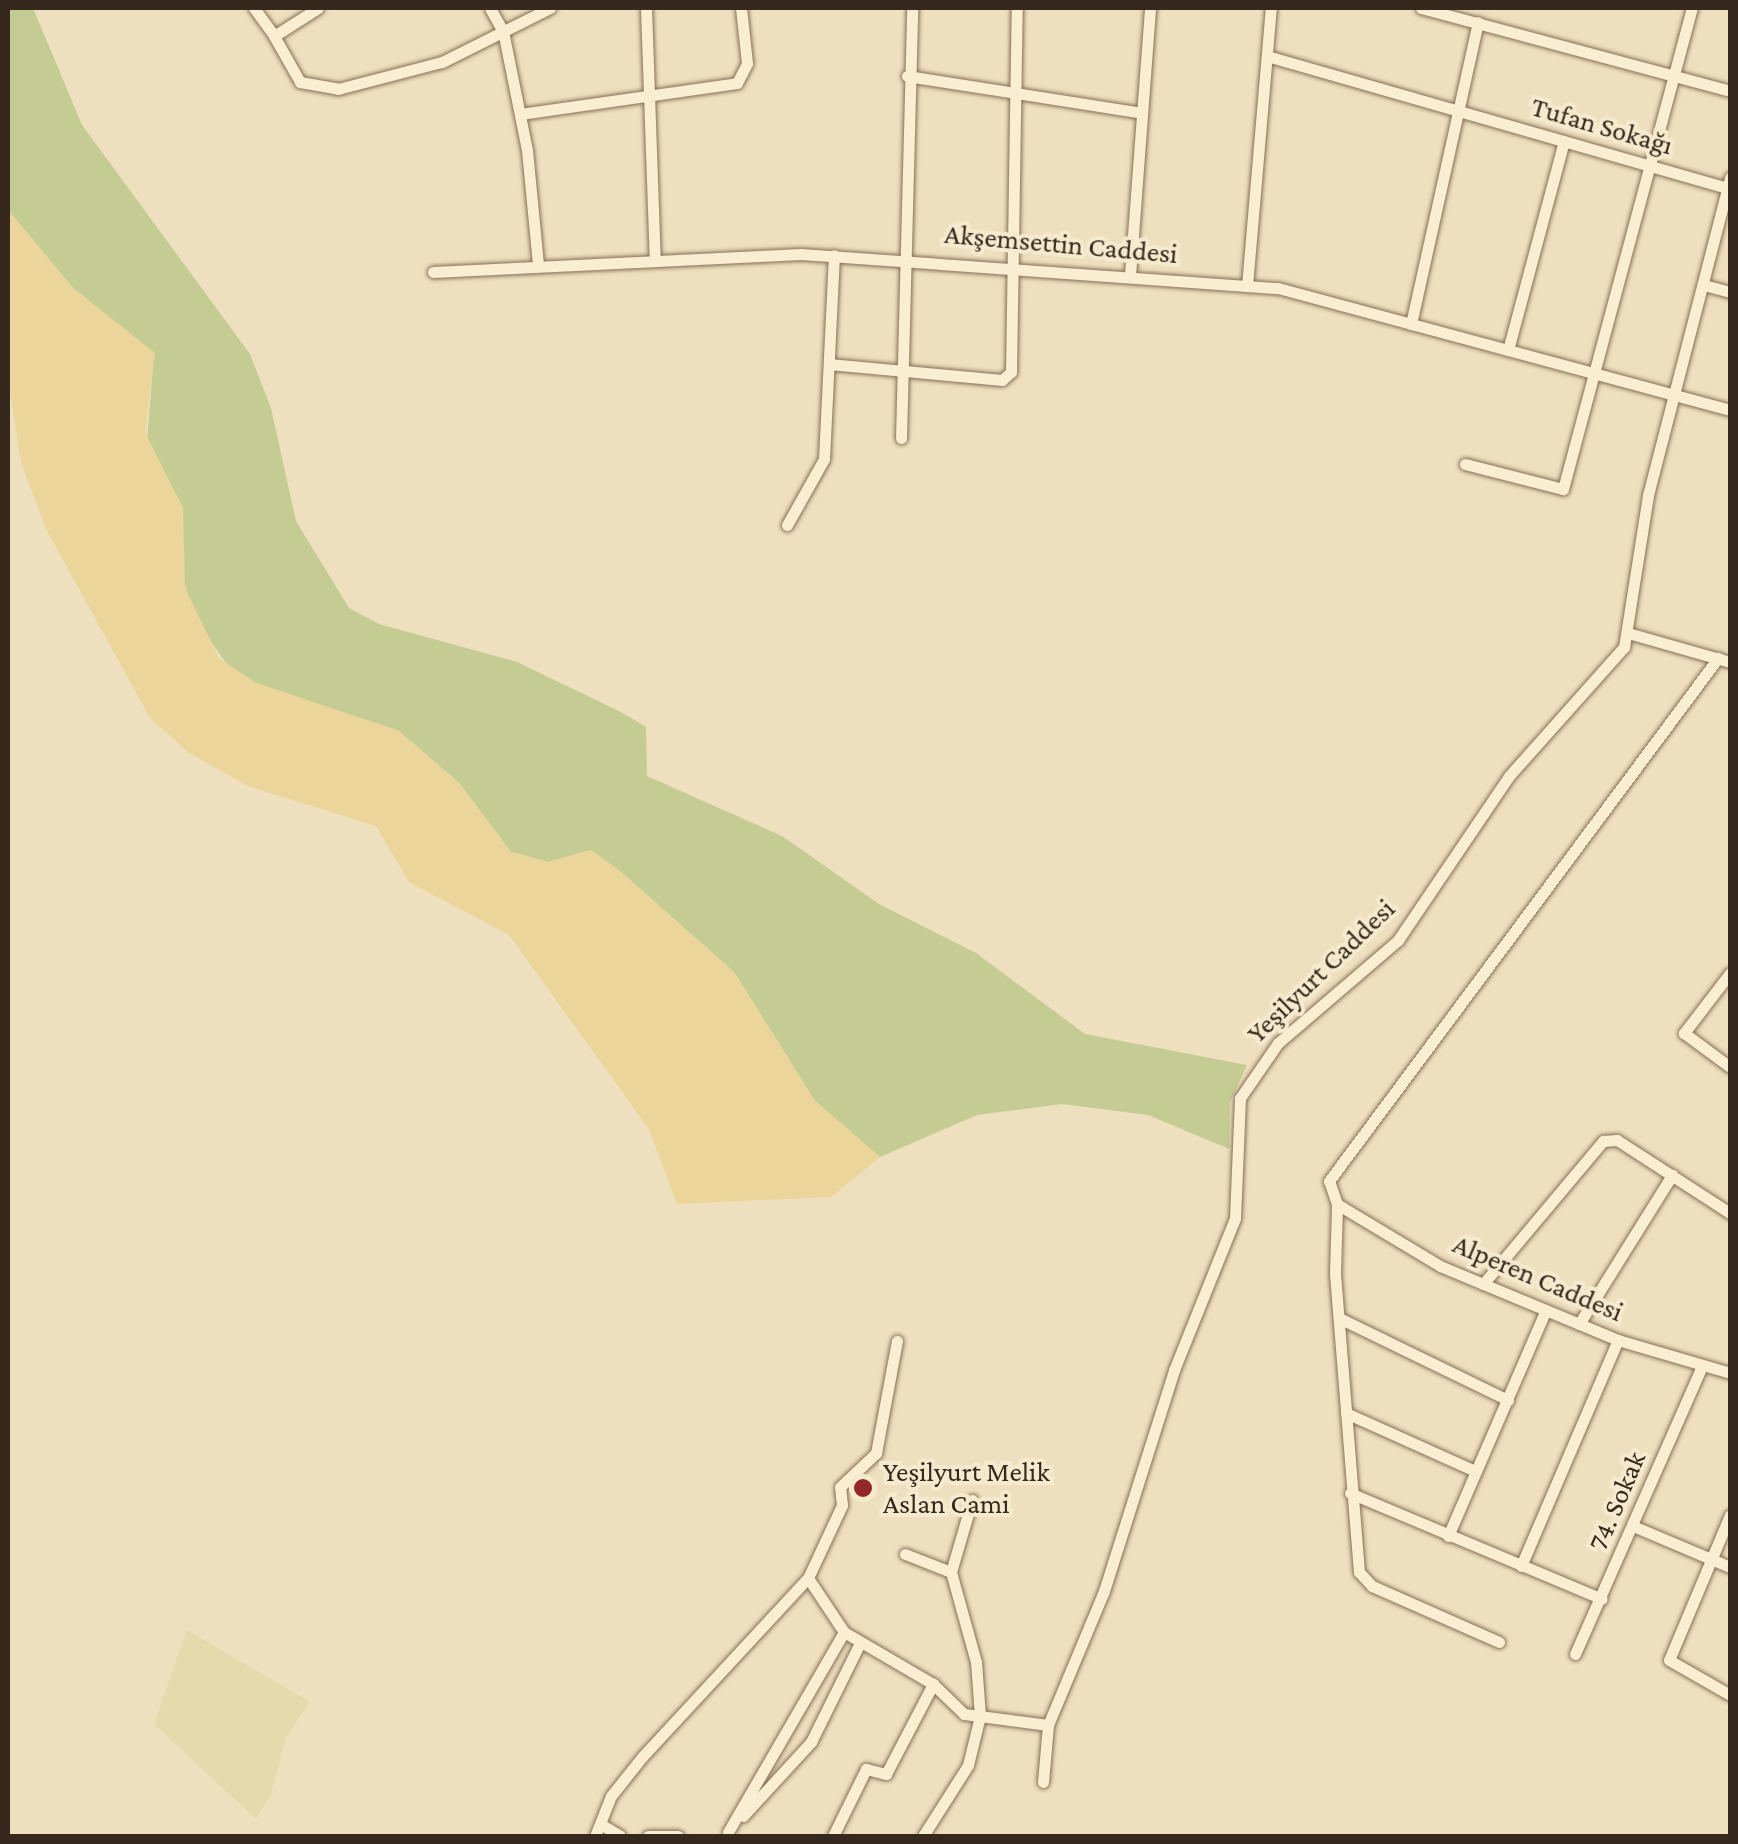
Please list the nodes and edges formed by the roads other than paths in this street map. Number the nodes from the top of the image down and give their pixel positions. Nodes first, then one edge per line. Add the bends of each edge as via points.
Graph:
1 (254, 8) edge
2 (318, 8) edge
3 (490, 8) edge
4 (550, 8) edge
5 (646, 8) edge
6 (741, 8) edge
7 (912, 8) edge
8 (1017, 8) edge
9 (1150, 8) edge
10 (1271, 8) edge
11 (1421, 8) edge
12 (1692, 8) edge
13 (1478, 22) junction
14 (503, 31) junction
15 (274, 36) junction
16 (1267, 56) junction
17 (1674, 74) junction
18 (907, 76) junction
19 (1012, 89) junction
20 (1730, 90) edge
21 (650, 98) junction
22 (1462, 111) junction
23 (1142, 113) junction
24 (520, 114) junction
25 (1564, 141) junction
26 (1646, 164) junction
27 (1730, 185) edge
28 (834, 255) junction
29 (905, 258) junction
30 (655, 260) junction
31 (538, 265) junction
32 (1013, 265) junction
33 (433, 272) dead end
34 (1130, 275) junction
35 (1704, 285) junction
36 (1247, 286) junction
37 (1730, 292) edge
38 (1411, 324) junction
39 (1508, 350) junction
40 (829, 364) junction
41 (902, 371) junction
42 (1592, 372) junction
43 (1672, 393) junction
44 (1730, 410) edge
45 (901, 438) dead end
46 (1465, 464) dead end
47 (787, 525) dead end
48 (1628, 632) junction
49 (1724, 660) edge
50 (1730, 973) edge
51 (1730, 1067) edge
52 (1672, 1175) junction
53 (1337, 1204) junction
54 (1730, 1213) edge
55 (1483, 1284) junction
56 (1546, 1310) junction
57 (1338, 1318) junction
58 (1579, 1324) junction
59 (1618, 1340) junction
60 (897, 1341) dead end
61 (1702, 1366) junction
62 (1730, 1373) edge
63 (1508, 1400) junction
64 (1346, 1414) junction
65 (1475, 1470) junction
66 (1350, 1493) junction
67 (972, 1500) dead end
68 (1730, 1515) edge
69 (1633, 1526) junction
70 (1448, 1536) junction
71 (905, 1554) dead end
72 (1711, 1559) junction
73 (1520, 1566) junction
74 (1730, 1567) edge
75 (951, 1572) junction
76 (808, 1578) junction
77 (1602, 1599) junction
78 (844, 1632) junction
79 (1500, 1642) dead end
80 (860, 1643) junction
81 (1576, 1654) dead end
82 (932, 1684) junction
83 (1730, 1696) edge
84 (980, 1716) junction
85 (1048, 1725) junction
86 (788, 1729) junction
87 (810, 1742) junction
88 (764, 1770) junction
89 (778, 1779) junction
90 (1043, 1782) dead end
91 (599, 1831) edge
92 (726, 1834) edge
93 (620, 1836) edge
94 (648, 1836) edge
95 (678, 1836) edge
96 (833, 1836) edge
97 (924, 1836) edge

1 - 15 street
2 - 15 street
3 - 14 street
4 - 14 street
5 - 21 street
6 - 21 street via 743,79
7 - 18 street
8 - 19 street
9 - 23 street
10 - 16 street
11 - 13 street
12 - 17 street
13 - 17 street
13 - 22 street
14 - 15 street via 410,73 322,90 294,78
14 - 24 street
16 - 22 street, Tufan Sokağı
16 - 36 street
17 - 20 street
17 - 26 street
18 - 19 street
18 - 29 street
19 - 23 street
19 - 32 street
21 - 24 street
21 - 30 street
22 - 25 street, Tufan Sokağı
22 - 38 street
23 - 34 street
24 - 31 street
25 - 26 street, Tufan Sokağı
25 - 39 street
26 - 27 street, Tufan Sokağı
26 - 42 street
27 - 35 street, Yeşilyurt Caddesi
28 - 29 street, Akşemsettin Caddesi
28 - 30 street, Akşemsettin Caddesi
28 - 40 street
29 - 32 street, Akşemsettin Caddesi
29 - 41 street
30 - 31 street, Akşemsettin Caddesi
31 - 33 street, Akşemsettin Caddesi
32 - 34 street, Akşemsettin Caddesi
32 - 41 street via 1006,379
34 - 36 street, Akşemsettin Caddesi
35 - 37 street
35 - 43 street, Yeşilyurt Caddesi
36 - 38 street, Akşemsettin Caddesi
38 - 39 street, Akşemsettin Caddesi
39 - 42 street, Akşemsettin Caddesi
40 - 41 street
40 - 47 street via 820,476
41 - 45 street
42 - 43 street, Akşemsettin Caddesi
42 - 46 street via 1563,489
43 - 44 street, Akşemsettin Caddesi
43 - 48 street, Yeşilyurt Caddesi
48 - 49 street
48 - 85 street, Yeşilyurt Caddesi via 1604,677 1487,805 1398,940 1278,1043 1250,1078 1236,1118 1236,1218 1174,1370 1104,1591
49 - 53 street via 1332,1172
50 - 51 street via 1684,1033
52 - 54 street
52 - 55 street via 1617,1140 1597,1143
52 - 58 street
53 - 55 street, Alperen Caddesi
53 - 57 street
55 - 56 street, Alperen Caddesi
56 - 58 street, Alperen Caddesi
56 - 63 street
57 - 63 street
57 - 64 street
58 - 59 street, Alperen Caddesi
59 - 61 street, Alperen Caddesi
59 - 73 street
60 - 76 street via 876,1453 840,1487 842,1505
61 - 62 street, Alperen Caddesi
61 - 69 street, 74. Sokak
63 - 65 street
64 - 65 street
64 - 66 street
65 - 70 street
66 - 70 street
66 - 79 street via 1362,1578
67 - 75 street
68 - 72 street
69 - 72 street
69 - 77 street, 74. Sokak
70 - 73 street
71 - 75 street
72 - 74 street
72 - 83 street via 1669,1660
73 - 77 street
75 - 84 street via 976,1662
76 - 78 street
76 - 91 street via 642,1758 611,1796
77 - 81 street, 74. Sokak
78 - 80 street
78 - 86 street
80 - 82 street
80 - 87 street
82 - 84 street via 964,1714
82 - 96 street via 886,1774 866,1770
84 - 85 street
84 - 97 street via 968,1764
85 - 90 street, Yeşilyurt Caddesi
86 - 87 street
86 - 88 street
87 - 89 street
88 - 89 street
88 - 92 street
89 - 92 street
91 - 93 street
94 - 95 street

